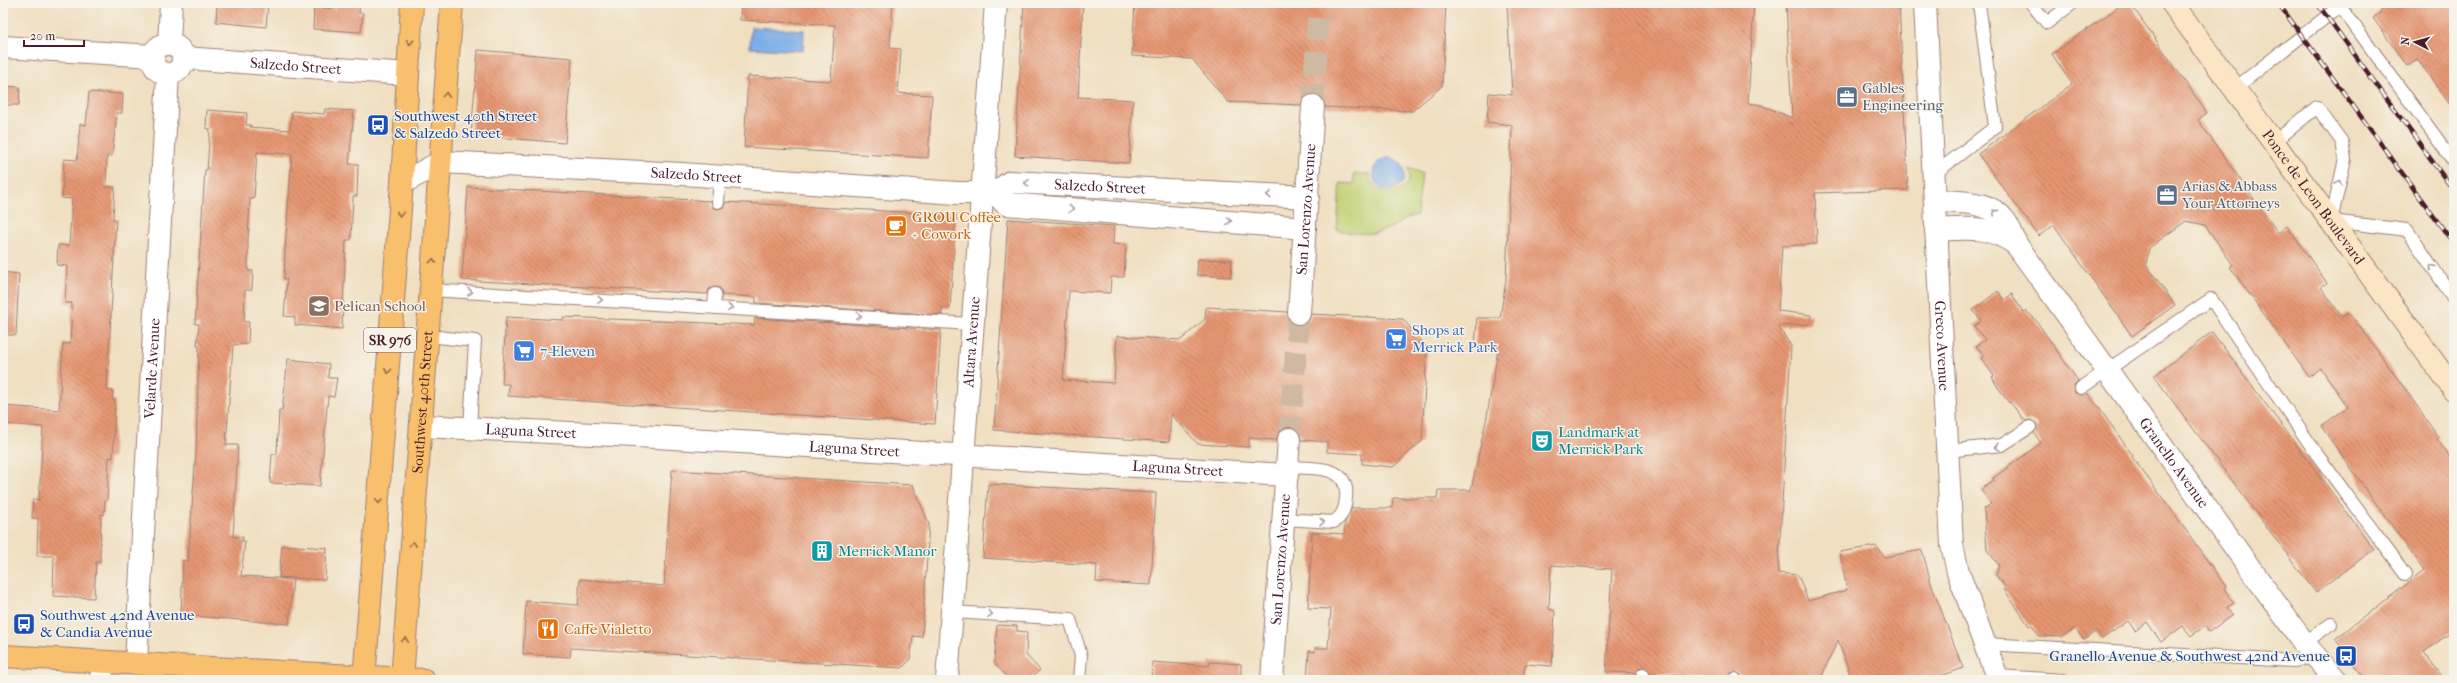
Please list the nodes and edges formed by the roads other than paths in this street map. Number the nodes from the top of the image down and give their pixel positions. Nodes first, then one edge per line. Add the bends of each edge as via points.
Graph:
1 (171, 3) edge
2 (412, 3) edge
3 (452, 3) edge
4 (996, 3) edge
5 (1925, 3) edge
6 (1979, 3) edge
7 (2031, 3) edge
8 (2073, 3) edge
9 (2172, 3) edge
10 (2341, 4) edge
11 (3, 47) edge
12 (169, 53) junction
13 (408, 74) junction
14 (2234, 89) junction
15 (1313, 106) tunnel mouth
16 (2274, 143) junction
17 (441, 162) junction
18 (2454, 162) edge
19 (1934, 175) junction
20 (720, 178) junction
21 (402, 183) junction
22 (1209, 192) junction
23 (988, 193) junction
24 (1308, 197) junction
25 (1935, 201) junction
26 (718, 202) dead end
27 (1206, 220) junction
28 (2330, 221) junction
29 (1305, 228) junction
30 (1936, 230) junction
31 (2016, 244) junction
32 (431, 290) junction
33 (715, 294) dead end
34 (2454, 299) edge
35 (714, 307) junction
36 (1298, 313) tunnel mouth
37 (971, 324) junction
38 (428, 336) junction
39 (2107, 370) junction
40 (2081, 388) dead end
41 (2454, 390) edge
42 (421, 426) junction
43 (2030, 427) dead end
44 (470, 428) junction
45 (1289, 439) tunnel mouth
46 (1947, 451) junction
47 (962, 455) junction
48 (1287, 471) junction
49 (1284, 519) junction
50 (2405, 574) dead end
51 (952, 612) junction
52 (2331, 624) dead end
53 (1985, 644) junction
54 (2310, 650) junction
55 (3, 656) edge
56 (136, 664) junction
57 (102, 671) edge
58 (364, 678) edge
59 (1997, 678) edge
60 (402, 679) edge
61 (424, 680) edge
62 (947, 680) edge
63 (1079, 680) edge
64 (1272, 680) edge
65 (2063, 680) edge
66 (2336, 680) edge

1 - 12 street
2 -> 13 main road, SR 976
17 -> 3 main road, Southwest 40th Street / SR 976
4 - 23 street, Altara Avenue
5 - 19 street, Greco Avenue
6 - 19 lane via 1994,127
7 - 8 lane via 2047,23
9 - 14 street, Ponce de Leon Boulevard
10 - 14 lane
10 - 18 lane
11 - 12 street, Salzedo Street
12 - 13 street, Salzedo Street
12 - 56 street, Velarde Avenue via 180,68 168,74
13 - 21 main road, SR 976
14 - 16 street, Ponce de Leon Boulevard
15 - 24 street, San Lorenzo Avenue
16 - 28 street, Ponce de Leon Boulevard
28 -> 16 lane via 2345,159 2342,142 2317,107
17 - 20 street, Salzedo Street
17 - 21 street
32 -> 17 main road, Southwest 40th Street / SR 976
19 - 25 street, Greco Avenue
20 - 23 street, Salzedo Street
20 - 26 lane
21 -> 58 main road, SR 976
22 -> 23 street, Salzedo Street via 1010,182
24 -> 22 street, Salzedo Street
22 - 27 street
23 -> 27 street, Salzedo Street via 1006,204
23 - 37 street, Altara Avenue
24 - 29 street, San Lorenzo Avenue
25 - 30 street, Greco Avenue
31 -> 25 street, Granello Avenue via 2005,221 1991,208
27 -> 29 street, Salzedo Street
34 -> 28 lane via 2407,230
28 - 41 street, Ponce de Leon Boulevard
29 - 36 street, San Lorenzo Avenue
30 - 31 street, Granello Avenue via 1980,228 1991,230
30 - 46 street, Greco Avenue
31 - 39 street, Granello Avenue
32 -> 35 lane
32 - 38 main road, Southwest 40th Street / SR 976
33 - 35 lane
35 -> 37 lane
37 - 47 street, Altara Avenue
38 - 42 main road, Southwest 40th Street / SR 976
38 - 44 lane via 476,341
39 - 40 lane
39 - 50 lane via 2211,299 2316,453
39 - 54 street, Granello Avenue
42 - 44 street, Laguna Street
60 -> 42 main road, Southwest 40th Street / SR 976
43 -> 46 lane via 1997,447
44 - 47 street, Laguna Street
45 - 48 street, San Lorenzo Avenue
46 - 53 street, Greco Avenue via 1954,559
47 - 48 street, Laguna Street
47 - 51 street, Altara Avenue
48 - 49 street, San Lorenzo Avenue
49 -> 48 lane via 1334,522 1341,517 1347,495 1347,486 1336,471
49 - 64 street, San Lorenzo Avenue
51 - 62 street, Altara Avenue
51 -> 63 lane via 1070,619 1081,656
52 - 54 lane
53 - 54 lane via 2293,661
53 - 59 street, Greco Avenue
54 - 66 street, Granello Avenue
55 - 57 main road
56 - 57 main road
56 - 58 main road
58 - 60 main road
59 - 65 lane
60 - 61 main road

